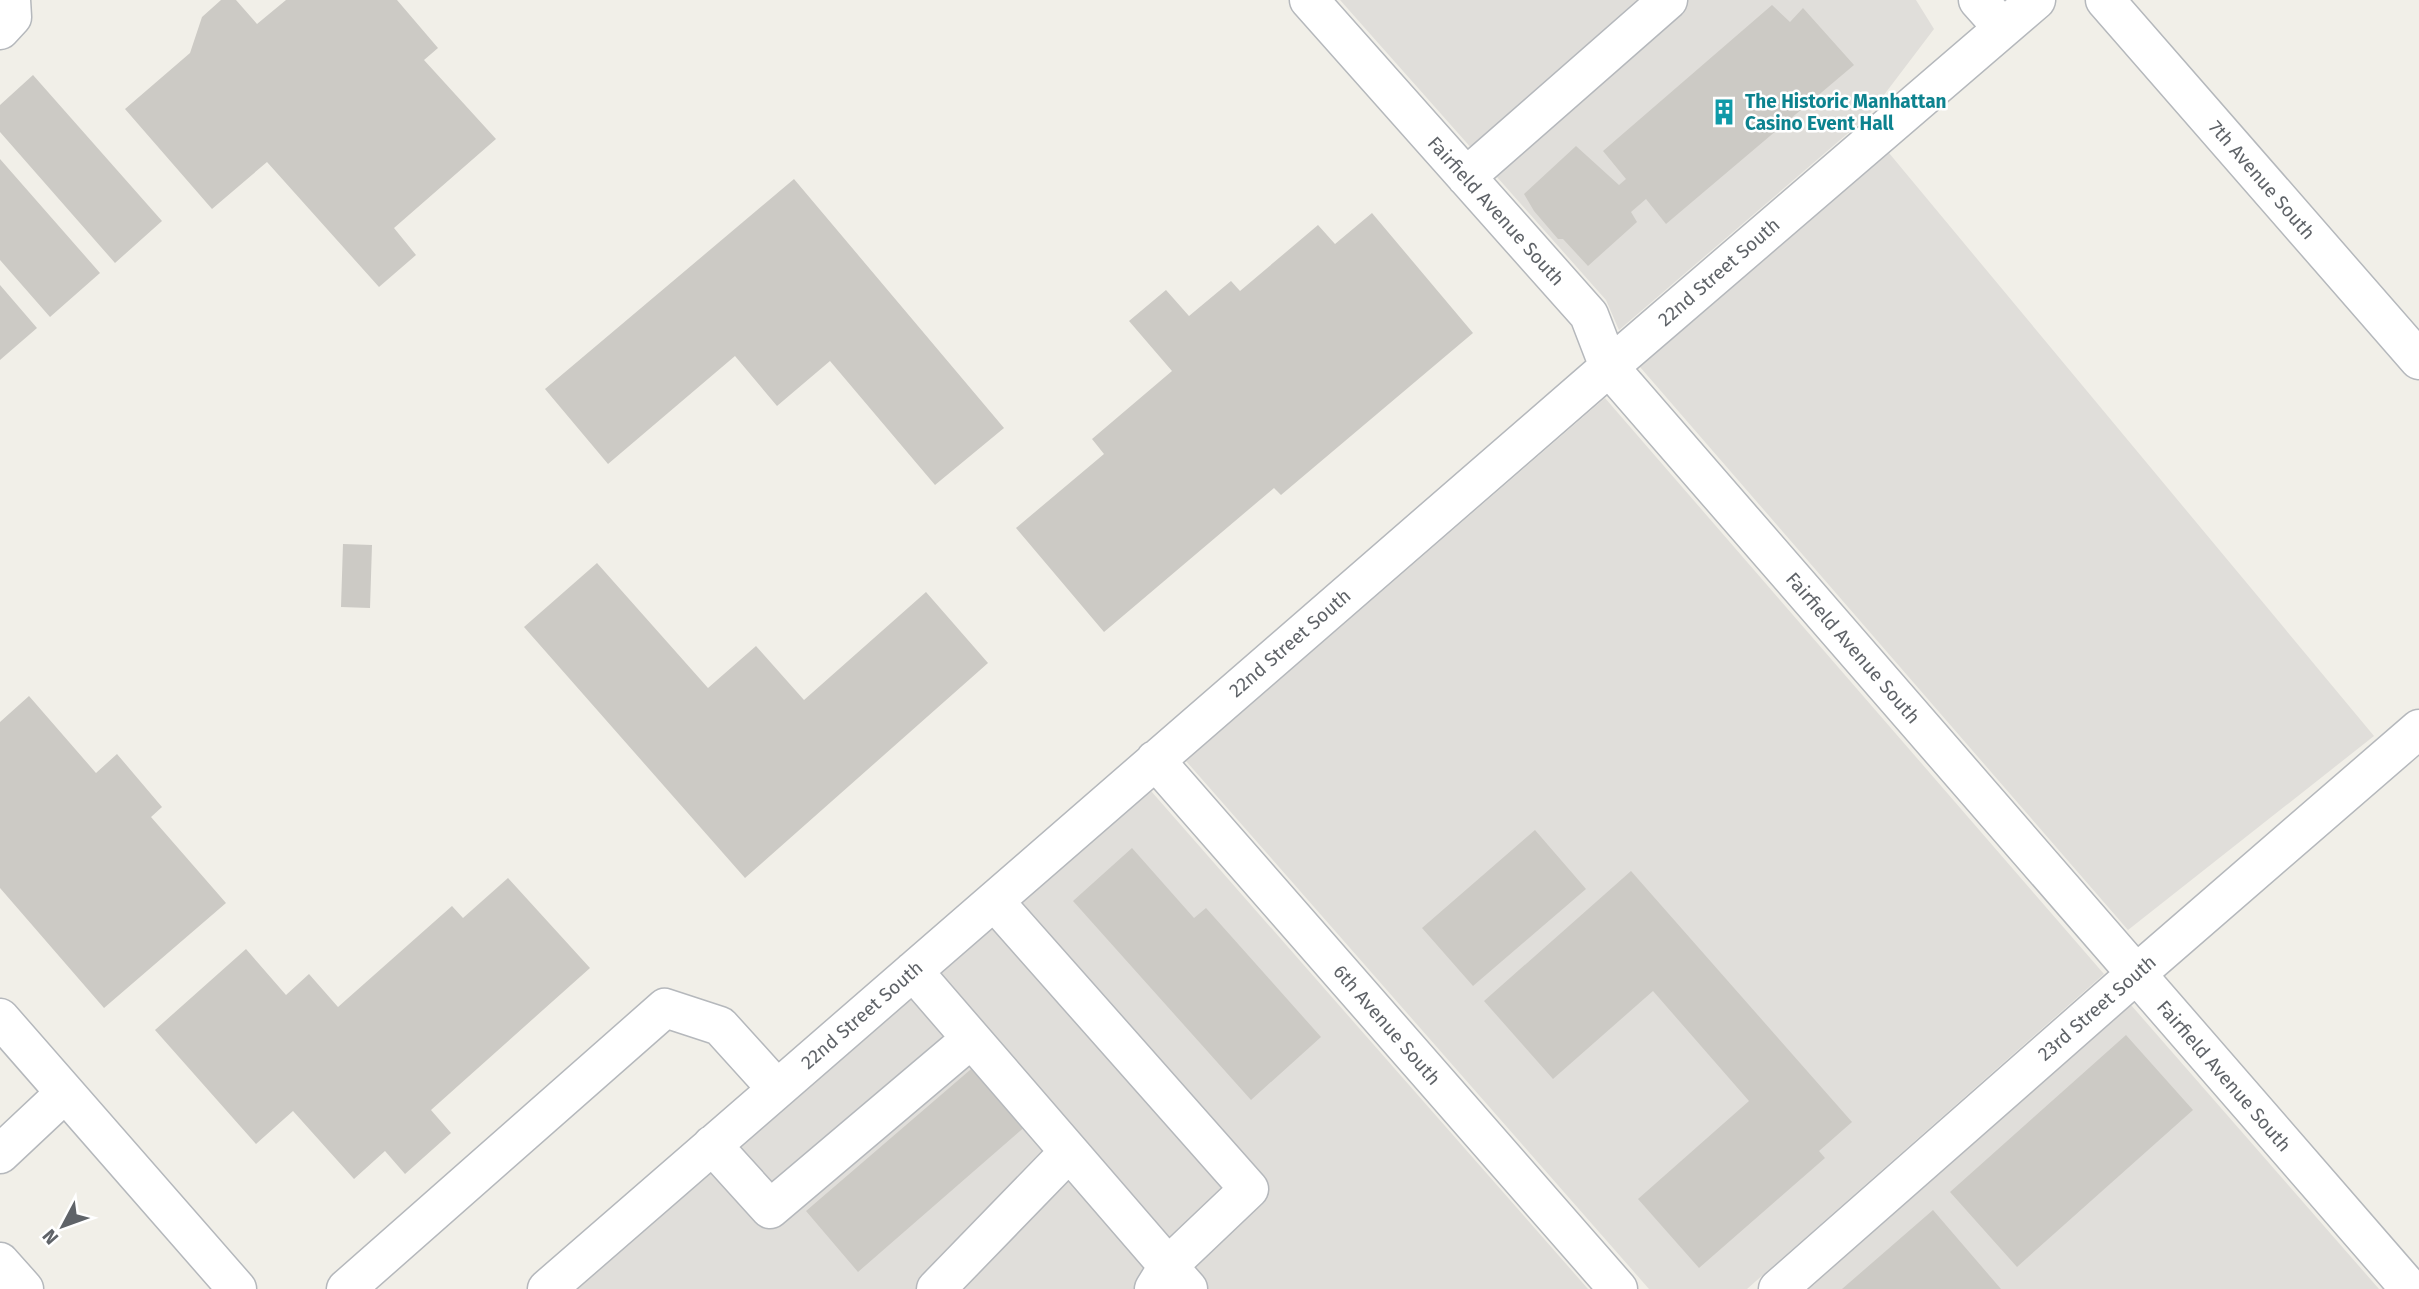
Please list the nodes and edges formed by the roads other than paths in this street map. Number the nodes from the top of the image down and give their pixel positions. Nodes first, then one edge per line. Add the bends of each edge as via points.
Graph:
1 (11, 0) edge
2 (1309, 0) edge
3 (1668, 0) edge
4 (1978, 0) edge
5 (2036, 0) edge
6 (2105, 0) edge
7 (2003, 28) junction
8 (0, 30) edge
9 (1466, 177) junction
10 (2419, 360) edge
11 (1609, 367) junction
12 (2419, 729) edge
13 (1155, 760) junction
14 (994, 901) junction
15 (913, 971) junction
16 (2135, 975) junction
17 (0, 1018) edge
18 (971, 1039) junction
19 (777, 1089) junction
20 (65, 1093) junction
21 (712, 1145) junction
22 (1069, 1152) junction
23 (0, 1154) edge
24 (0, 1262) edge
25 (1170, 1281) edge
26 (24, 1289) edge
27 (237, 1289) edge
28 (346, 1289) edge
29 (547, 1289) edge
30 (936, 1289) edge
31 (1618, 1289) edge
32 (1778, 1289) edge
33 (2410, 1289) edge

1 - 8 street via 12,17
2 - 9 street, Fairfield Avenue South
3 - 9 street
4 - 7 street
5 - 7 street, 22nd Street South
6 - 10 street, 7th Avenue South
7 - 11 street, 22nd Street South
9 - 11 street, Fairfield Avenue South via 1589,316
11 - 13 street, 22nd Street South
11 - 16 street, Fairfield Avenue South
12 - 16 street, 23rd Street South
13 - 14 street, 22nd Street South
13 - 31 street, 6th Avenue South
14 - 15 street, 22nd Street South
14 - 25 street via 1249,1189
15 - 18 street
15 - 19 street, 22nd Street South
16 - 32 street, 23rd Street South
16 - 33 street, Fairfield Avenue South
17 - 20 street
18 - 21 street via 770,1209
18 - 22 street
19 - 21 street, 22nd Street South
19 - 28 street via 720,1026 665,1008
20 - 23 street
20 - 27 street
21 - 29 street, 22nd Street South
22 - 25 street
22 - 30 street
24 - 26 street

